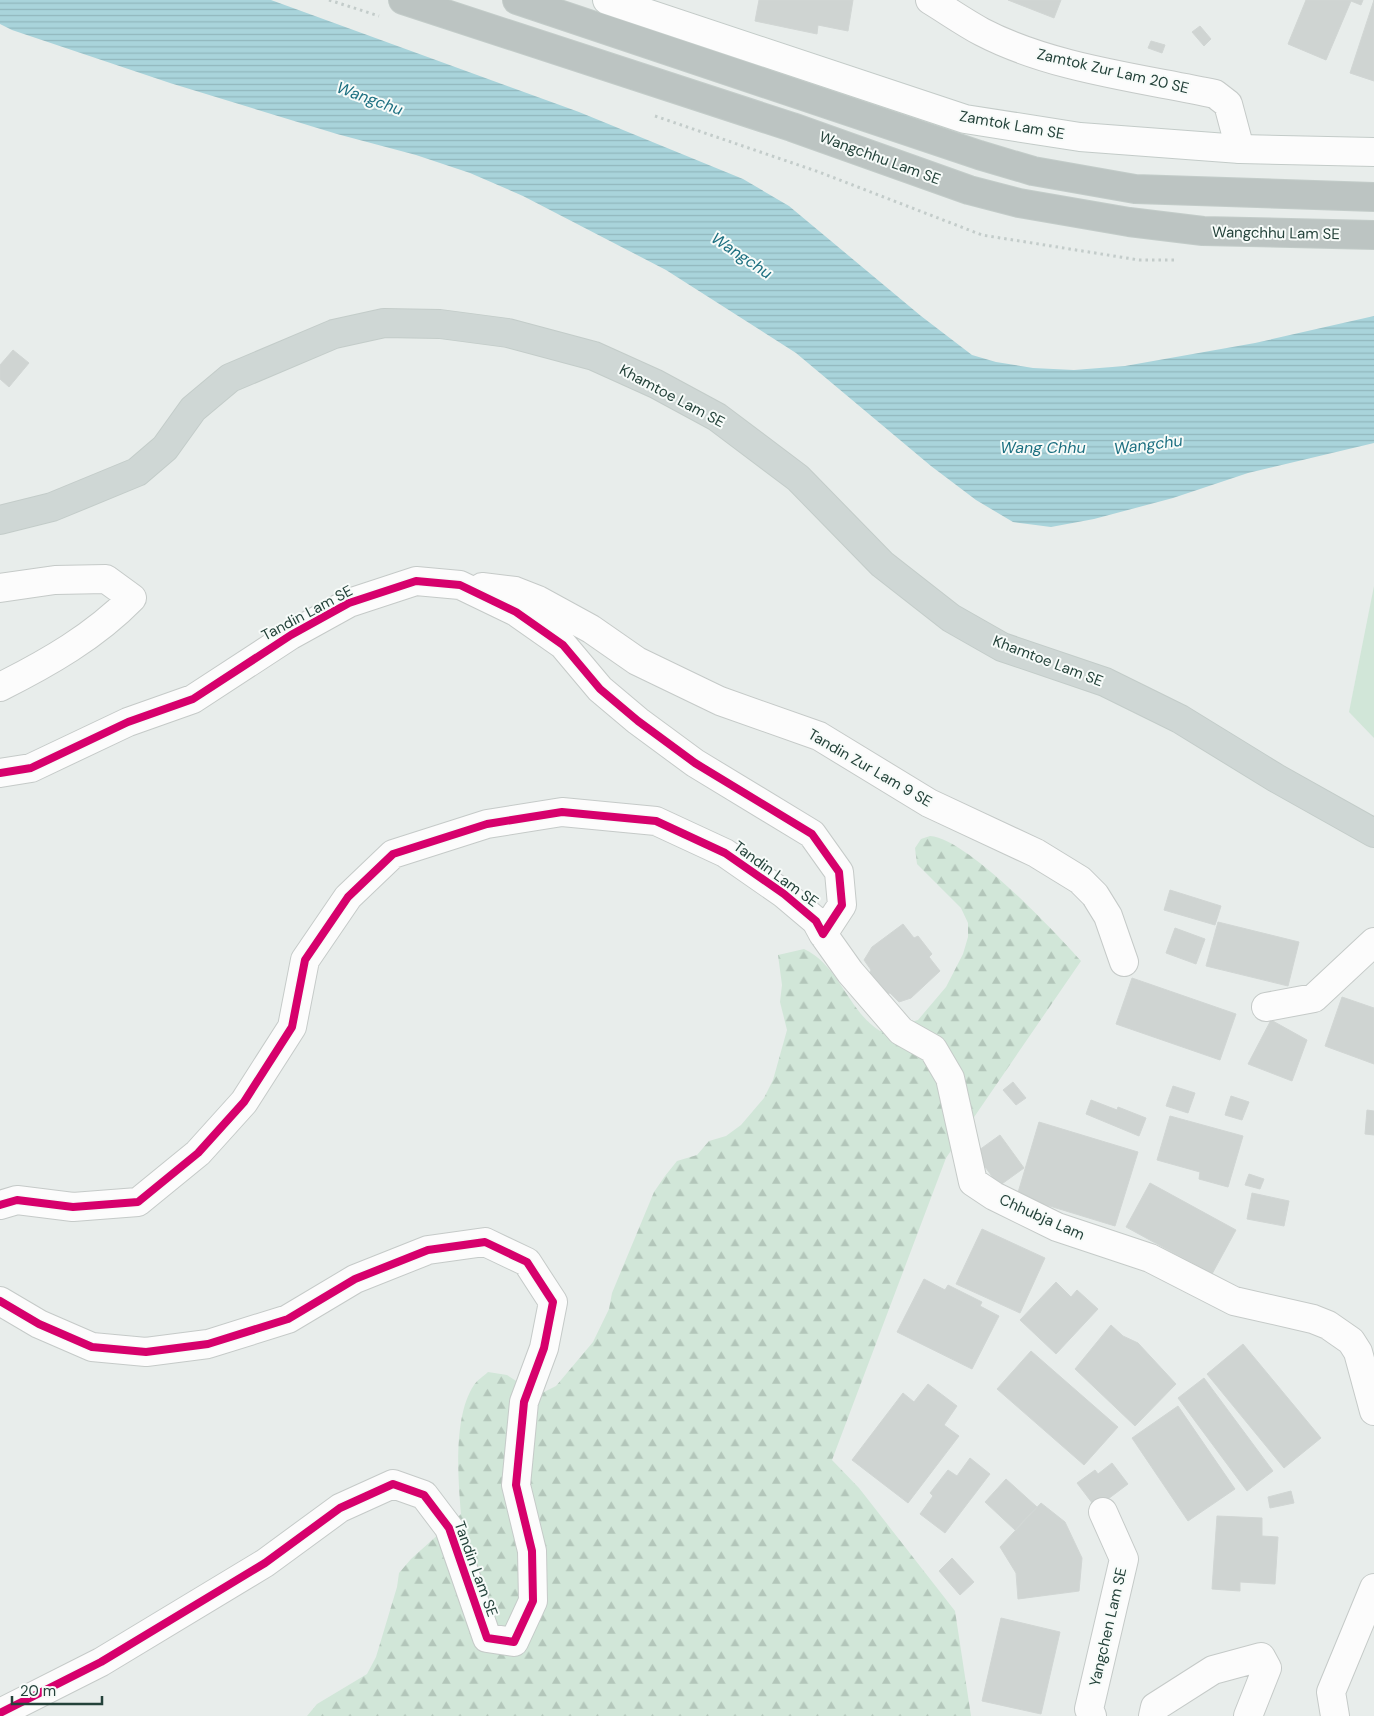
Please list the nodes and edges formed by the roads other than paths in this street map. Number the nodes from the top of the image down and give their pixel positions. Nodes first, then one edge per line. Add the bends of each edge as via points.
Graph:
1 (403, 0) edge
2 (517, 0) edge
3 (607, 0) edge
4 (930, 0) edge
5 (1240, 149) junction
6 (1374, 152) edge
7 (1374, 198) edge
8 (1374, 235) edge
9 (0, 520) edge
10 (460, 585) junction
11 (0, 588) edge
12 (0, 687) edge
13 (0, 773) edge
14 (1374, 833) edge
15 (823, 934) junction
16 (1374, 942) edge
17 (1124, 962) dead end
18 (1266, 1007) dead end
19 (0, 1205) edge
20 (0, 1301) edge
21 (1374, 1412) edge
22 (1103, 1512) dead end
23 (1374, 1588) edge
24 (0, 1713) edge
25 (1092, 1716) edge
26 (1153, 1716) edge
27 (1248, 1716) edge
28 (1335, 1716) edge

1 - 8 highway, Wangchhu Lam SE via 792,127 969,190 1019,203 1120,221 1203,231
2 - 7 highway via 1034,171 1135,189
3 - 5 street, Zamtok Lam SE via 965,119 1080,137
4 - 5 street, Zamtok Zur Lam 20 SE via 983,32 1032,52 1096,70 1215,94 1228,104
5 - 6 street, Zamtok Lam SE
9 - 14 main road, Khamtoe Lam SE via 52,507 137,472 165,448 193,409 230,378 334,334 384,323 440,324 508,333 594,356 717,417 798,478 882,564 951,618 1002,647 1105,682 1180,719
10 - 13 street, Tandin Lam SE via 416,581 349,603 291,635 193,699 128,722 31,768
10 - 15 street, Tandin Lam SE via 516,612 563,645 600,689 638,721 695,763 812,834 839,872 842,905
10 - 17 street, Tandin Zur Lam 9 SE via 515,591 538,600 591,629 637,661 720,701 819,736 929,803 1036,853 1080,880 1096,894 1108,916
11 - 12 street via 55,580 106,579 132,598 111,620 42,666
15 - 19 street, Tandin Lam SE via 816,921 784,894 725,853 656,821 562,812 487,824 393,854 348,897 305,960 292,1027 244,1102 198,1153 138,1202 74,1207 17,1200
15 - 21 street, Chhubja Lam via 850,972 901,1031 933,1049 950,1078 973,1182 1057,1227 1150,1258 1234,1301 1313,1319 1328,1326 1351,1341 1358,1352
16 - 18 street via 1314,998
20 - 24 street, Tandin Lam SE via 39,1324 92,1347 146,1352 208,1344 288,1318 355,1279 428,1250 485,1242 527,1262 553,1302 544,1348 524,1402 516,1485 532,1551 533,1602 514,1642 487,1638 449,1528 424,1495 393,1484 340,1508 265,1563 102,1662
22 - 25 street, Yangchen Lam SE via 1124,1559 1089,1709
23 - 28 street via 1331,1692
26 - 27 street via 1155,1707 1213,1670 1261,1657 1267,1668

